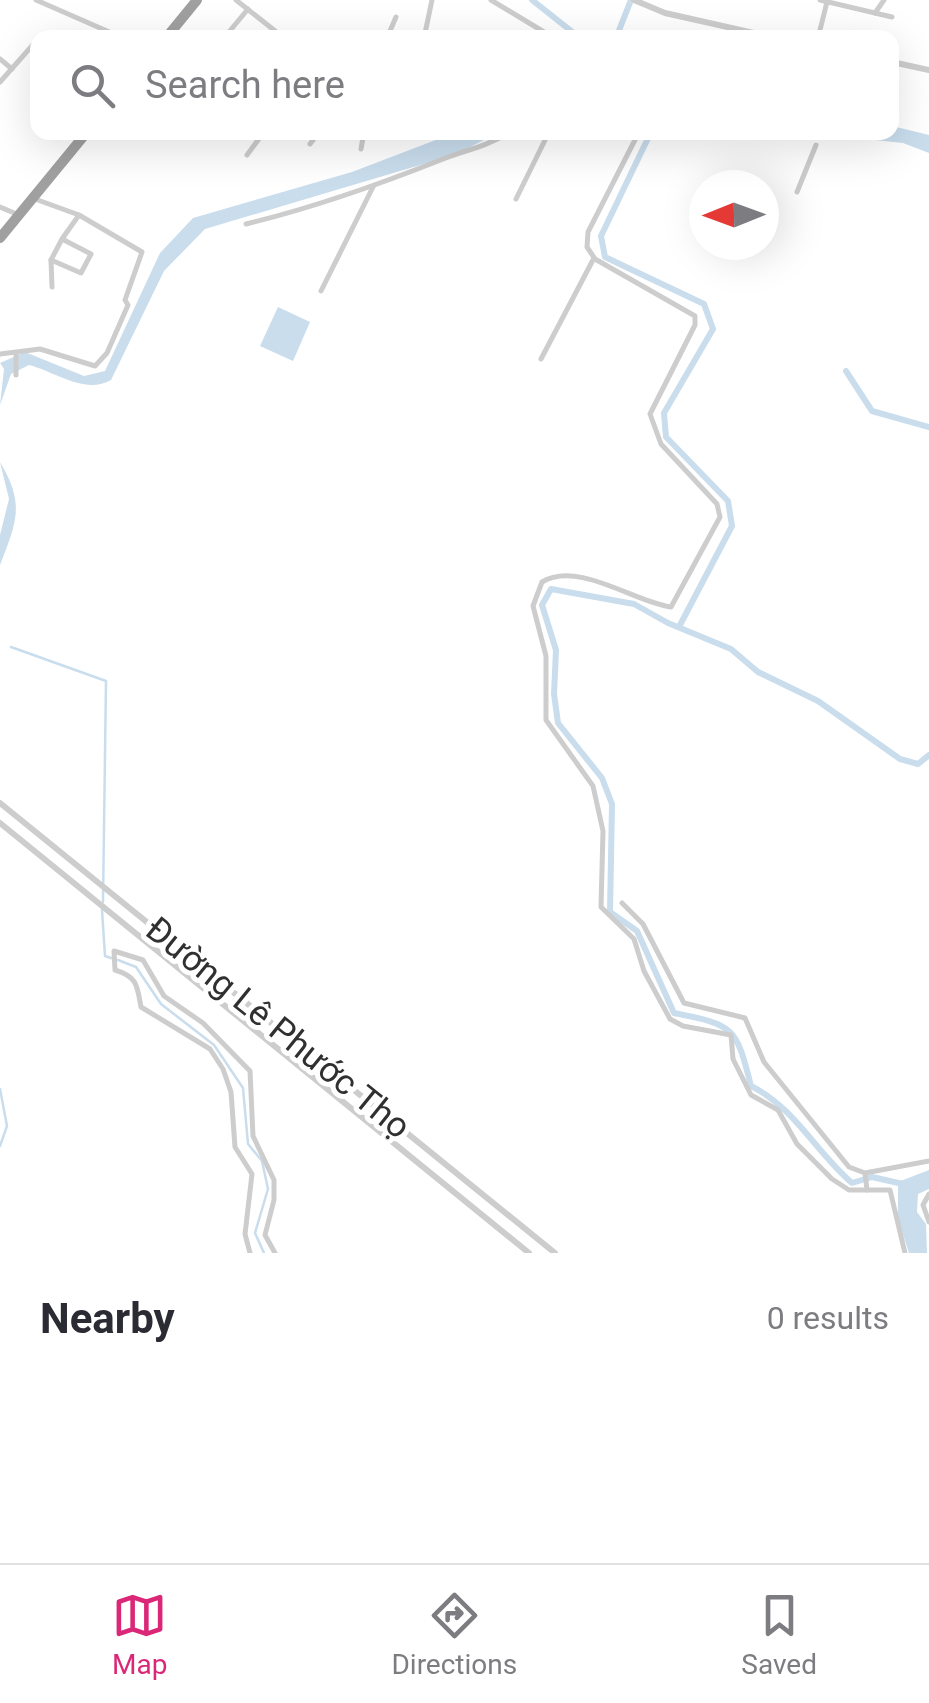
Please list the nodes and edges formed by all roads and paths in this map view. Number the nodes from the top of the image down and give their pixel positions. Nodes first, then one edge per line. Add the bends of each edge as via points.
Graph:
1 (36, 0) edge
2 (197, 0) edge
3 (236, 0) edge
4 (432, 0) edge
5 (491, 0) edge
6 (634, 0) edge
7 (884, 0) edge
8 (825, 1) edge
9 (248, 9) junction
10 (875, 13) junction
11 (396, 17) dead end
12 (892, 17) dead end
13 (105, 30) edge
14 (173, 30) edge
15 (231, 30) edge
16 (274, 30) edge
17 (390, 30) edge
18 (426, 30) edge
19 (541, 30) edge
20 (740, 30) edge
21 (820, 30) edge
22 (30, 49) edge
23 (0, 59) edge
24 (899, 64) edge
25 (12, 69) junction
26 (929, 70) edge
27 (0, 82) edge
28 (79, 140) edge
29 (258, 140) edge
30 (313, 140) edge
31 (363, 140) edge
32 (496, 140) edge
33 (544, 140) edge
34 (634, 140) edge
35 (310, 144) dead end
36 (816, 145) dead end
37 (361, 149) dead end
38 (247, 154) dead end
39 (373, 186) junction
40 (797, 192) dead end
41 (32, 198) junction
42 (516, 199) dead end
43 (0, 207) edge
44 (19, 215) junction
45 (80, 216) junction
46 (246, 224) dead end
47 (0, 238) edge
48 (62, 239) junction
49 (594, 258) junction
50 (50, 260) junction
51 (52, 287) dead end
52 (321, 292) dead end
53 (0, 354) edge
54 (16, 355) junction
55 (542, 360) dead end
56 (16, 375) dead end
57 (0, 803) edge
58 (0, 823) edge
59 (622, 903) dead end
60 (176, 944) junction
61 (166, 957) junction
62 (929, 1161) edge
63 (865, 1174) junction
64 (867, 1190) junction
65 (929, 1194) edge
66 (929, 1222) edge
67 (533, 1235) junction
68 (526, 1250) edge
69 (250, 1253) edge
70 (275, 1253) edge
71 (555, 1253) edge
72 (905, 1253) edge

1 - 13 street
2 - 14 highway
3 - 9 street
4 - 18 street
5 - 19 street
6 - 20 street
7 - 10 street
8 - 10 street
8 - 21 street
9 - 15 street
9 - 16 street
10 - 12 street
11 - 17 street
22 - 25 street
23 - 25 street
24 - 26 street
25 - 27 street
28 - 41 highway
29 - 38 street
30 - 35 street
31 - 37 street
32 - 39 street
33 - 42 street
34 - 49 street via 588,232
36 - 40 street
39 - 46 street
39 - 52 street
41 - 44 highway
41 - 45 street
43 - 44 street
44 - 47 highway
45 - 48 street
45 - 54 street via 142,252 111,346 95,366 48,350
48 - 50 street
48 - 50 street via 91,254 81,273
49 - 55 street
49 - 64 street via 695,316 650,414 661,444 720,513 675,606 572,578 545,579 534,596 546,656 548,727 590,781 602,818 599,902 634,940 668,1016 683,1026 730,1035 753,1098 778,1110 796,1144 832,1180
50 - 51 street
53 - 54 street
54 - 56 street
57 - 60 street, Đường Lê Phước Thọ
58 - 61 street, Đường Lê Phước Thọ
59 - 63 street via 643,924 684,1003 745,1018 764,1062 852,1169
60 - 61 street
60 - 67 street, Đường Lê Phước Thọ
61 - 68 street, Đường Lê Phước Thọ
62 - 63 street
63 - 64 street
64 - 72 street via 892,1192
65 - 66 street via 923,1206
67 - 68 street
67 - 71 street, Đường Lê Phước Thọ
69 - 70 street via 252,1174 235,1147 223,1069 210,1049 141,1007 137,983 114,966 114,951 143,960 164,996 204,1023 250,1071 253,1136 274,1180 265,1235

